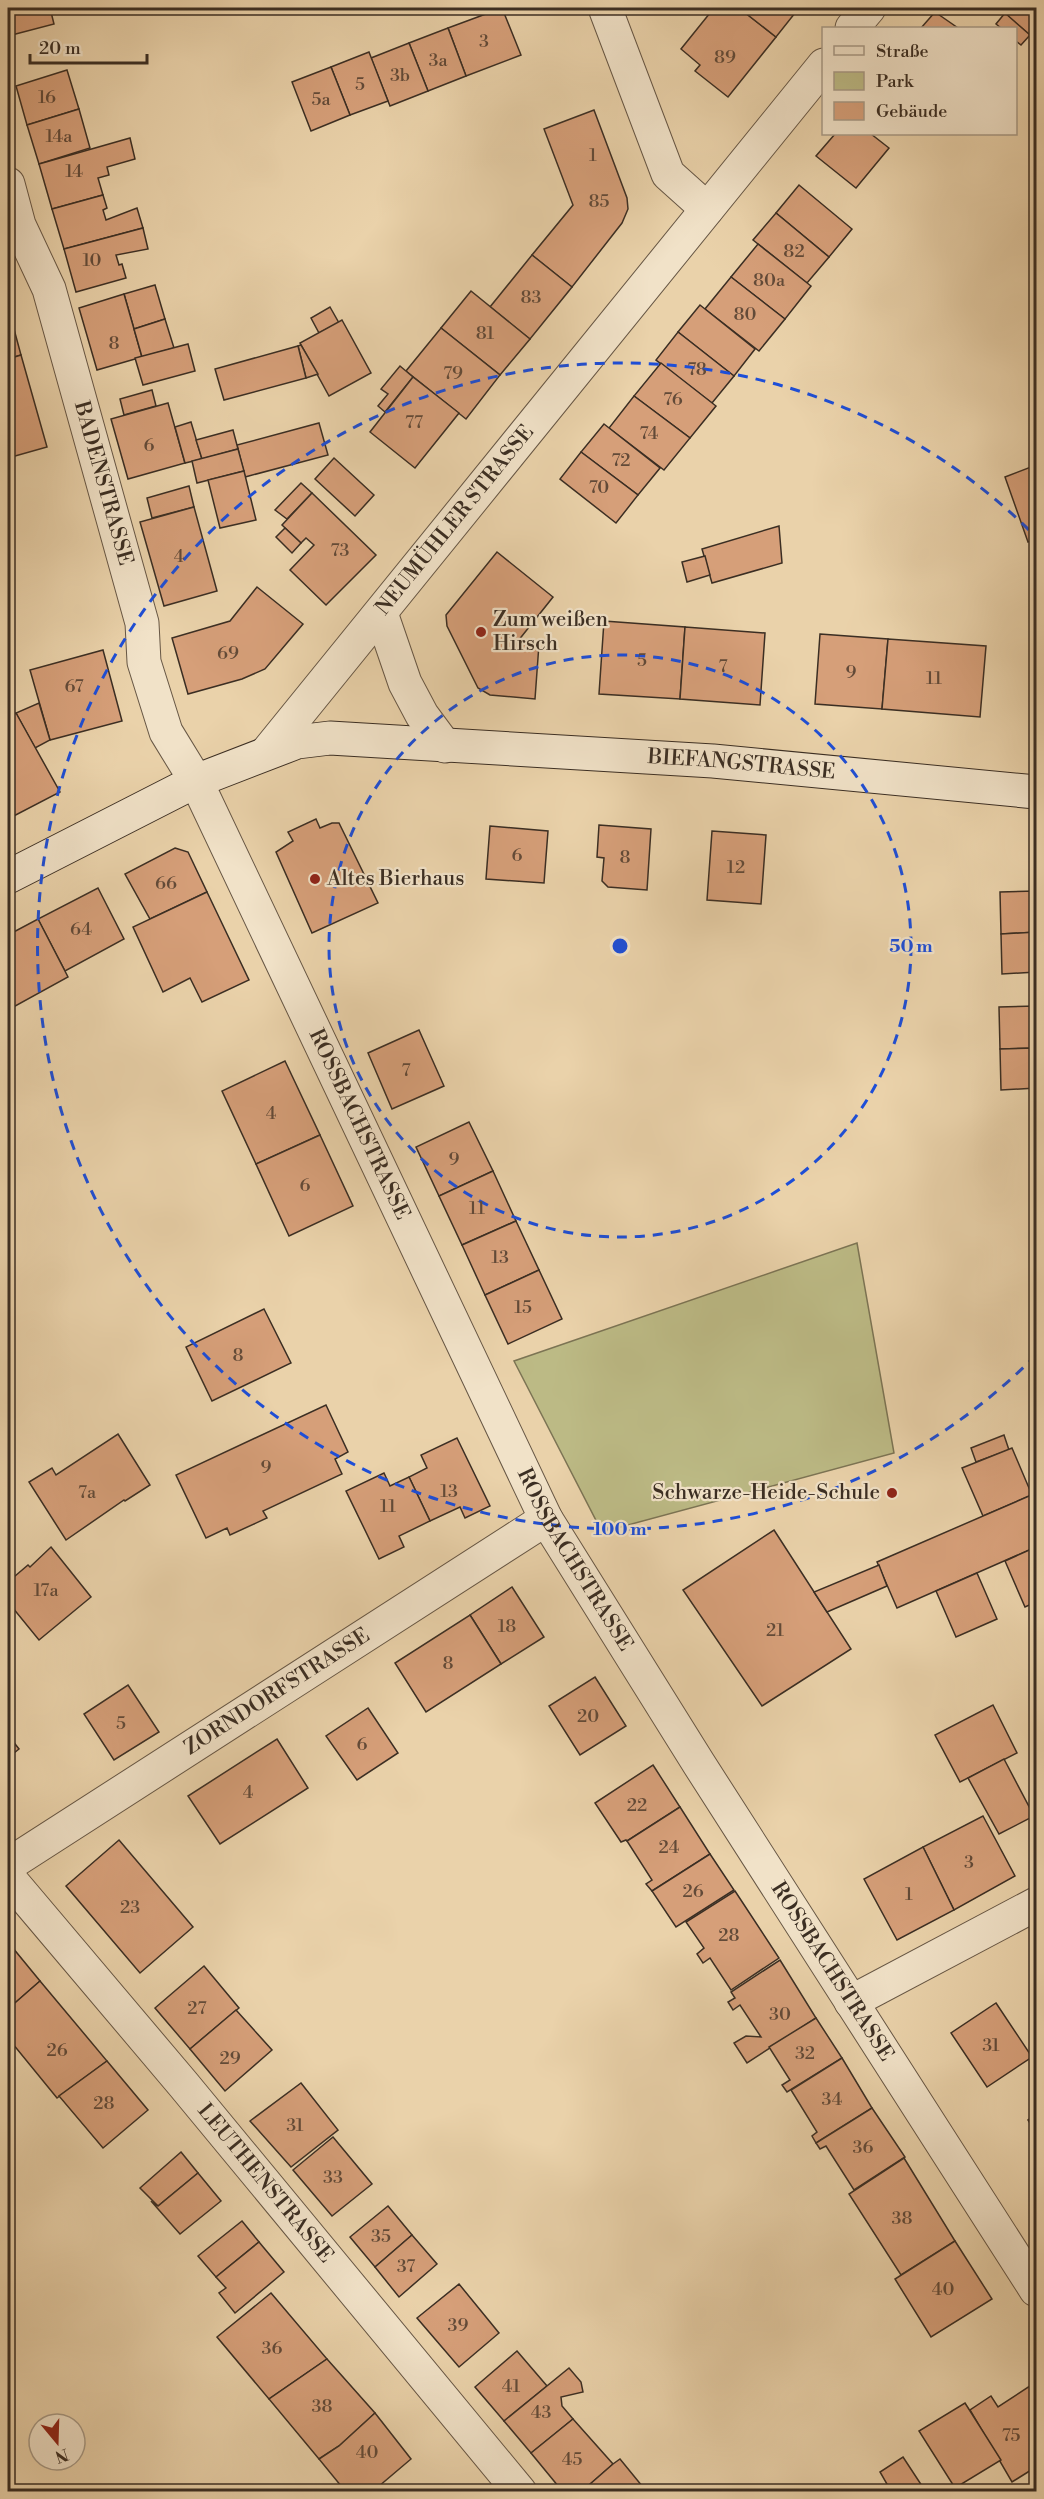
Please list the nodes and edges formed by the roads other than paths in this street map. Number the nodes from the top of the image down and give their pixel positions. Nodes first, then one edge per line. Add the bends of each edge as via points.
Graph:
1 (605, 8) edge
2 (869, 8) edge
3 (853, 27) edge
4 (822, 66) edge
5 (8, 184) edge
6 (707, 209) junction
7 (381, 613) junction
8 (445, 746) junction
9 (268, 752) junction
10 (196, 781) junction
11 (1036, 792) edge
12 (8, 878) edge
13 (546, 1520) junction
14 (8, 1865) edge
15 (8, 1877) edge
16 (1036, 1904) edge
17 (851, 2002) junction
18 (1036, 2290) edge
19 (520, 2492) edge

1 - 6 street via 668,174
2 - 3 street
4 - 6 street, NEUMÜHLER STRASSE
5 - 10 street, BADENSTRASSE via 19,225 49,289 66,346 142,623 144,663 165,732
6 - 7 street, NEUMÜHLER STRASSE
7 - 8 street via 405,683
7 - 9 street, NEUMÜHLER STRASSE
8 - 9 street, BIEFANGSTRASSE via 330,738 297,742
8 - 11 street, BIEFANGSTRASSE via 713,760
9 - 10 street, NEUMÜHLER STRASSE
10 - 12 street, NEUMÜHLER STRASSE
10 - 13 street, ROSSBACHSTRASSE
13 - 14 street, ZORNDORFSTRASSE
13 - 17 street, ROSSBACHSTRASSE
15 - 19 street, LEUTHENSTRASSE
16 - 17 street
17 - 18 street, ROSSBACHSTRASSE

